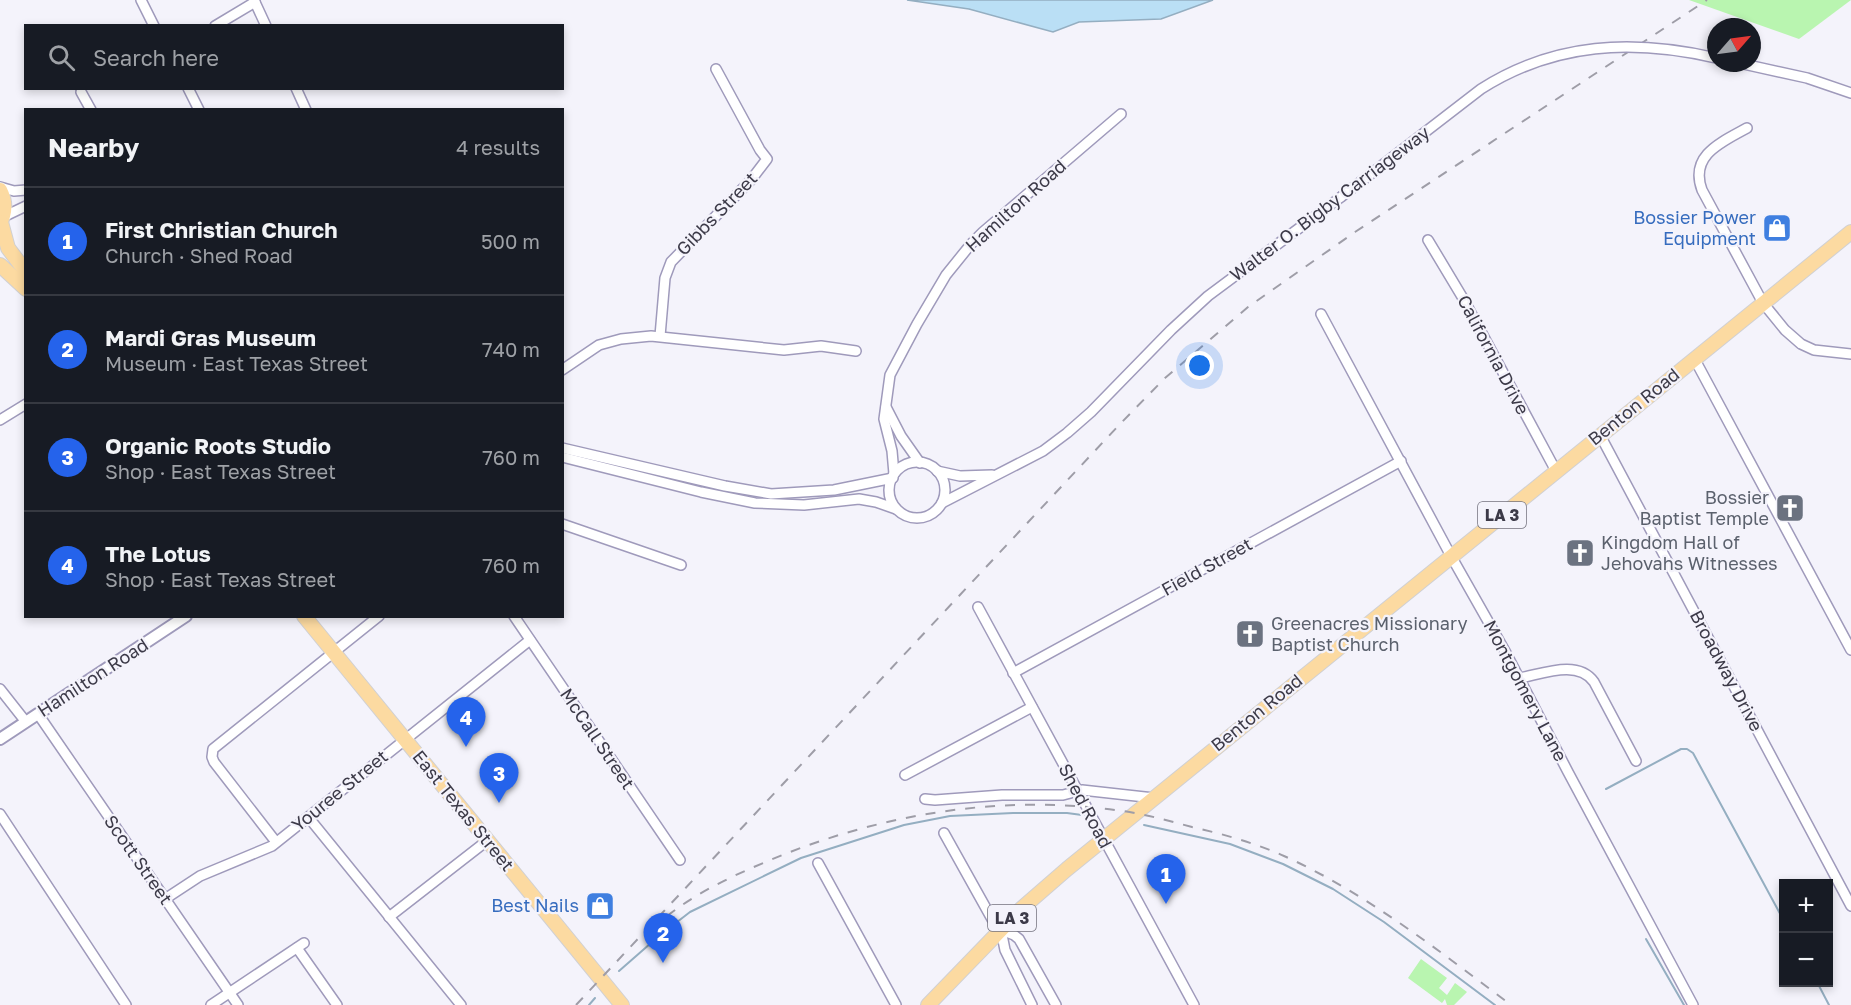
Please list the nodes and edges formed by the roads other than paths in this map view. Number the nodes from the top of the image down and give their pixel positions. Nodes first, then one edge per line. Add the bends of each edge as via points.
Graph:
1 (141, 0) edge
2 (254, 1) edge
3 (153, 24) edge
4 (218, 24) edge
5 (265, 24) edge
6 (1707, 56) edge
7 (1761, 68) edge
8 (716, 69) dead end
9 (189, 90) edge
10 (297, 90) edge
11 (81, 92) dead end
12 (1851, 93) edge
13 (90, 108) edge
14 (198, 108) edge
15 (305, 108) edge
16 (1121, 114) dead end
17 (1747, 129) dead end
18 (0, 189) edge
19 (24, 190) edge
20 (24, 207) edge
21 (1, 221) edge
22 (1851, 232) edge
23 (1428, 240) dead end
24 (0, 266) edge
25 (24, 269) edge
26 (24, 287) edge
27 (1763, 303) junction
28 (1321, 314) dead end
29 (660, 336) junction
30 (856, 351) dead end
31 (1851, 354) edge
32 (1694, 358) junction
33 (564, 369) edge
34 (24, 405) edge
35 (886, 407) junction
36 (0, 420) edge
37 (1600, 435) junction
38 (564, 448) edge
39 (564, 458) edge
40 (1401, 461) junction
41 (920, 463) junction
42 (936, 470) junction
43 (1556, 471) junction
44 (994, 475) junction
45 (893, 476) junction
46 (942, 503) junction
47 (897, 508) junction
48 (564, 525) edge
49 (1451, 556) junction
50 (681, 565) dead end
51 (978, 607) dead end
52 (183, 618) edge
53 (306, 618) edge
54 (377, 618) edge
55 (515, 618) edge
56 (530, 640) junction
57 (1851, 650) edge
58 (334, 653) junction
59 (1013, 673) junction
60 (1520, 678) junction
61 (0, 689) edge
62 (1032, 707) junction
63 (38, 714) junction
64 (26, 722) junction
65 (405, 738) junction
66 (0, 739) edge
67 (1636, 761) dead end
68 (905, 775) dead end
69 (1077, 792) junction
70 (1154, 798) junction
71 (925, 799) dead end
72 (0, 814) edge
73 (309, 818) junction
74 (944, 833) dead end
75 (1103, 839) junction
76 (488, 840) junction
77 (276, 842) junction
78 (680, 860) dead end
79 (818, 863) dead end
80 (165, 899) junction
81 (1851, 906) edge
82 (389, 917) junction
83 (1001, 930) junction
84 (230, 992) junction
85 (126, 1005) edge
86 (211, 1005) edge
87 (238, 1005) edge
88 (337, 1005) edge
89 (461, 1005) edge
90 (622, 1005) edge
91 (896, 1005) edge
92 (928, 1005) edge
93 (1032, 1005) edge
94 (1056, 1005) edge
95 (1194, 1005) edge
96 (1693, 1005) edge

1 - 3 street
2 - 4 street
2 - 5 street
6 - 44 street, Walter O. Bigby Carriageway, bridge via 1651,47 1609,46 1560,54 1498,78 1208,296 1067,433 1043,451
7 - 12 street
8 - 29 street, Gibbs Street via 767,159 671,261 665,278
9 - 14 street
10 - 15 street
11 - 13 street
16 - 35 street, Hamilton Road via 983,232 946,275 890,375
17 - 27 street via 1711,150 1700,166 1699,179
18 - 19 street
18 - 21 main road via 4,200
20 - 21 street
21 - 25 main road via 8,249
22 - 27 main road, Benton Road / LA 3
23 - 43 street, California Drive
24 - 26 main road
27 - 31 street via 1785,330 1807,347
27 - 32 main road, Benton Road / LA 3
28 - 40 street, Montgomery Lane
29 - 30 street via 784,350 821,346
29 - 33 street via 599,345
32 - 37 main road, Benton Road / LA 3
32 - 57 street
34 - 36 street
35 - 41 street
35 - 45 street, Hamilton Road via 884,419
37 - 43 main road, Benton Road / LA 3
37 - 81 street, Broadway Drive
38 - 45 street via 771,494 834,490
39 - 47 street via 754,503 804,505 859,499
40 - 49 street, Montgomery Lane
40 - 59 street, Field Street
41 - 42 street
41 - 45 street via 904,466
42 - 44 street, Walter O. Bigby Carriageway via 960,476
42 - 46 street via 945,486
43 - 49 main road, Benton Road / LA 3
44 - 46 street, Walter O. Bigby Carriageway
45 - 47 street via 890,494
46 - 47 street via 929,516 920,518 903,514
48 - 50 street
49 - 60 street, Montgomery Lane
49 - 70 main road, Benton Road / LA 3
51 - 59 street, Shed Road
52 - 63 street, Hamilton Road
53 - 58 main road, East Texas Street
54 - 58 street
55 - 56 street, McCall Street
56 - 65 street, Youree Street
56 - 78 street, McCall Street
58 - 65 main road, East Texas Street
58 - 77 street via 212,753 214,762
59 - 62 street, Shed Road
60 - 67 street via 1569,669 1585,672
60 - 96 street, Montgomery Lane
61 - 64 street
62 - 68 street
62 - 69 street, Shed Road
63 - 64 street, Hamilton Road
63 - 80 street, Scott Street
64 - 66 street, Hamilton Road
65 - 73 street, Youree Street
65 - 76 main road, East Texas Street
69 - 70 street
69 - 71 street
69 - 75 street, Shed Road
70 - 75 main road, Benton Road / LA 3
72 - 85 street
73 - 77 street, Youree Street
73 - 82 street
74 - 83 street
75 - 83 main road, Benton Road / LA 3
75 - 95 street, Shed Road
76 - 82 street
76 - 90 main road, East Texas Street
77 - 80 street, Youree Street via 261,852 200,876
79 - 91 street
80 - 84 street, Scott Street
82 - 89 street
83 - 92 main road, Benton Road / LA 3
83 - 93 street via 1005,950
83 - 94 street via 1019,939
84 - 86 street
84 - 87 street, Scott Street
84 - 88 street via 300,945

